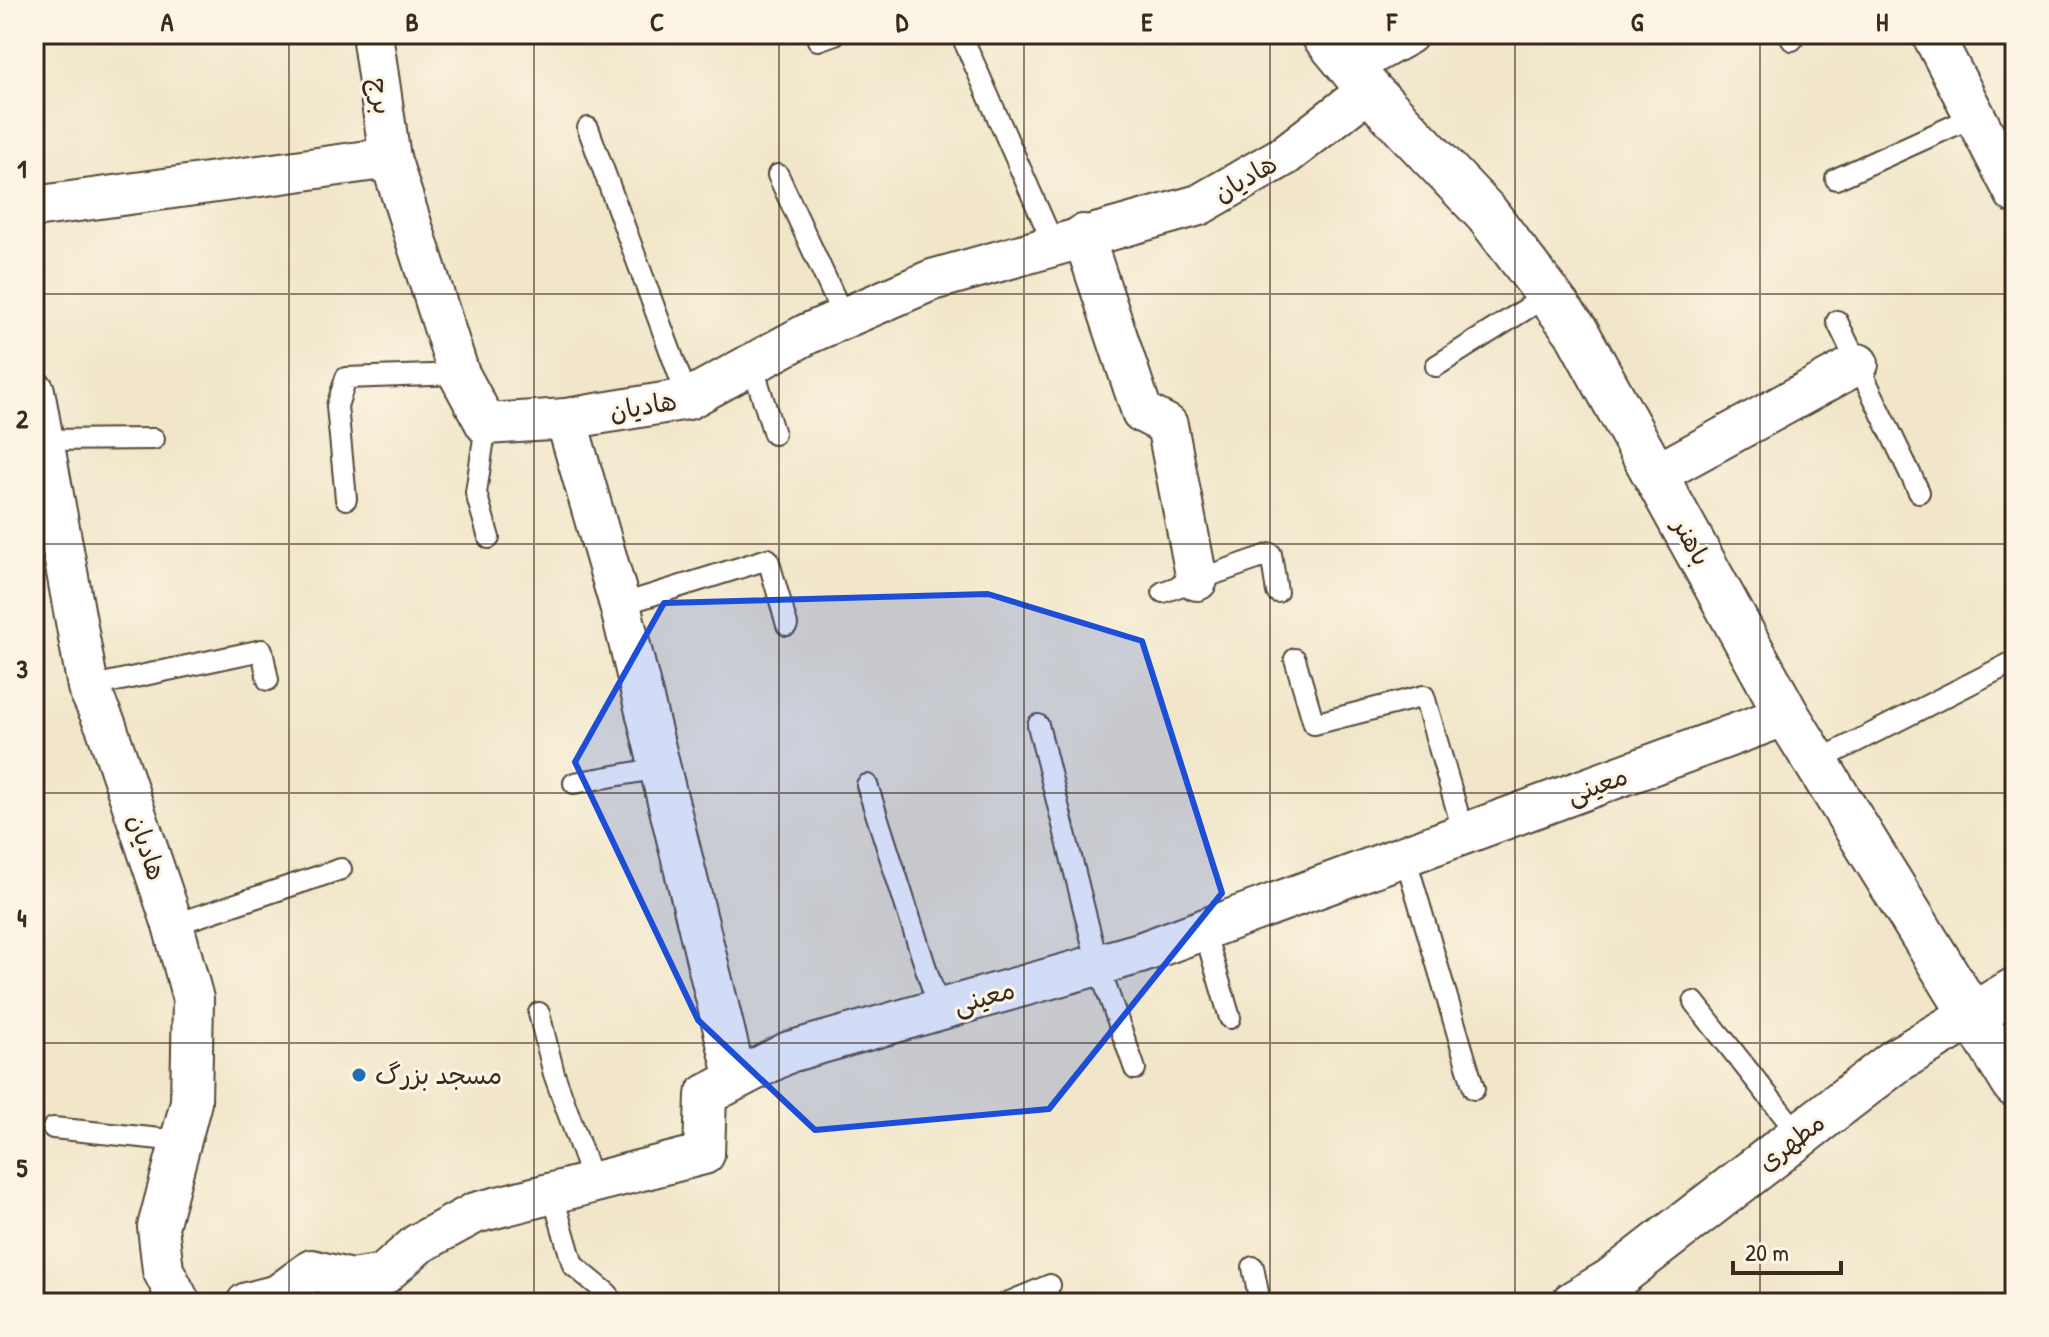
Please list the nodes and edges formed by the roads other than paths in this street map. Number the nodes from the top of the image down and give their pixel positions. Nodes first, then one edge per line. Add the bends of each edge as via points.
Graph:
1 (372, 34) edge
2 (816, 34) edge
3 (835, 34) edge
4 (961, 34) edge
5 (1408, 34) edge
6 (1932, 34) edge
7 (1347, 63) edge
8 (1975, 116) junction
9 (588, 128) dead end
10 (390, 158) junction
11 (778, 175) dead end
12 (1836, 179) dead end
13 (2015, 193) edge
14 (34, 207) edge
15 (1068, 239) junction
16 (1548, 295) junction
17 (844, 318) junction
18 (1837, 321) dead end
19 (752, 364) junction
20 (1858, 364) junction
21 (1436, 366) dead end
22 (459, 374) junction
23 (34, 391) edge
24 (688, 399) junction
25 (566, 419) junction
26 (486, 424) junction
27 (774, 434) dead end
28 (154, 439) dead end
29 (42, 458) edge
30 (1655, 475) junction
31 (1919, 492) dead end
32 (346, 499) dead end
33 (489, 538) dead end
34 (1180, 586) joint
35 (1277, 592) dead end
36 (620, 605) junction
37 (787, 625) dead end
38 (1295, 659) dead end
39 (2013, 662) edge
40 (268, 680) dead end
41 (88, 687) junction
42 (1787, 715) junction
43 (1038, 725) dead end
44 (1816, 762) junction
45 (660, 768) junction
46 (574, 783) dead end
47 (867, 785) dead end
48 (1464, 834) junction
49 (1405, 856) junction
50 (341, 869) dead end
51 (173, 925) junction
52 (1204, 930) junction
53 (1098, 965) junction
54 (2015, 990) edge
55 (1694, 1002) dead end
56 (939, 1009) junction
57 (539, 1013) dead end
58 (1974, 1014) junction
59 (1230, 1018) dead end
60 (1135, 1069) dead end
61 (736, 1079) junction
62 (2015, 1085) edge
63 (1474, 1089) dead end
64 (53, 1128) dead end
65 (1800, 1136) junction
66 (180, 1141) junction
67 (593, 1182) junction
68 (552, 1193) junction
69 (1253, 1267) dead end
70 (1050, 1285) dead end
71 (347, 1291) edge
72 (1576, 1302) edge
73 (180, 1303) edge
74 (247, 1303) edge
75 (609, 1303) edge
76 (1007, 1303) edge
77 (1260, 1303) edge

1 - 10 street, برج
2 - 3 lane via 818,40
4 - 15 lane
5 - 7 street, هادیان
6 - 8 street
7 - 15 street, هادیان via 1284,156 1199,205
7 - 16 street, باهنر via 1487,214
8 - 12 lane
8 - 13 street
9 - 24 lane
10 - 14 street
10 - 22 street
11 - 17 lane
15 - 17 street, هادیان via 932,280
15 - 34 street via 1142,412 1167,425
16 - 21 lane
16 - 30 street, باهنر via 1576,331
17 - 19 street, هادیان
18 - 20 lane
19 - 24 street, هادیان
19 - 27 lane
20 - 30 street
20 - 31 lane
22 - 26 street
22 - 32 lane via 346,378 337,406
23 - 29 street, هادیان
24 - 25 street, هادیان
25 - 26 street, هادیان
25 - 36 street
26 - 33 lane via 476,493
28 - 29 lane
29 - 41 street, هادیان
30 - 42 street, باهنر
34 - 35 lane via 1271,554
36 - 37 lane via 768,559
36 - 45 street
38 - 48 lane via 1314,724 1424,696
39 - 44 lane
40 - 41 lane via 262,650
41 - 51 street, هادیان
42 - 44 street, باهنر
42 - 48 street, معینی
43 - 53 lane
44 - 58 street, باهنر
45 - 46 lane
45 - 61 street
47 - 56 lane
48 - 49 street, معینی
49 - 52 street, معینی
49 - 63 lane
50 - 51 lane
51 - 66 street, هادیان via 193,999 191,1102
52 - 53 street, معینی
52 - 59 lane
53 - 56 street, معینی
53 - 60 lane
54 - 58 street, مطهری
55 - 65 lane
56 - 61 street, معینی via 789,1052
57 - 67 lane via 554,1074
58 - 62 street, باهنر
58 - 65 street, مطهری via 1897,1060
61 - 67 street, معینی via 706,1095 704,1154
64 - 66 lane
65 - 72 street, مطهری
66 - 73 street, هادیان via 158,1227 163,1270
67 - 68 street, معینی
68 - 71 street, معینی via 475,1213 418,1244 383,1275
68 - 75 lane via 573,1265 608,1294
69 - 77 lane
70 - 76 lane
71 - 74 street, معینی via 312,1270 278,1295

